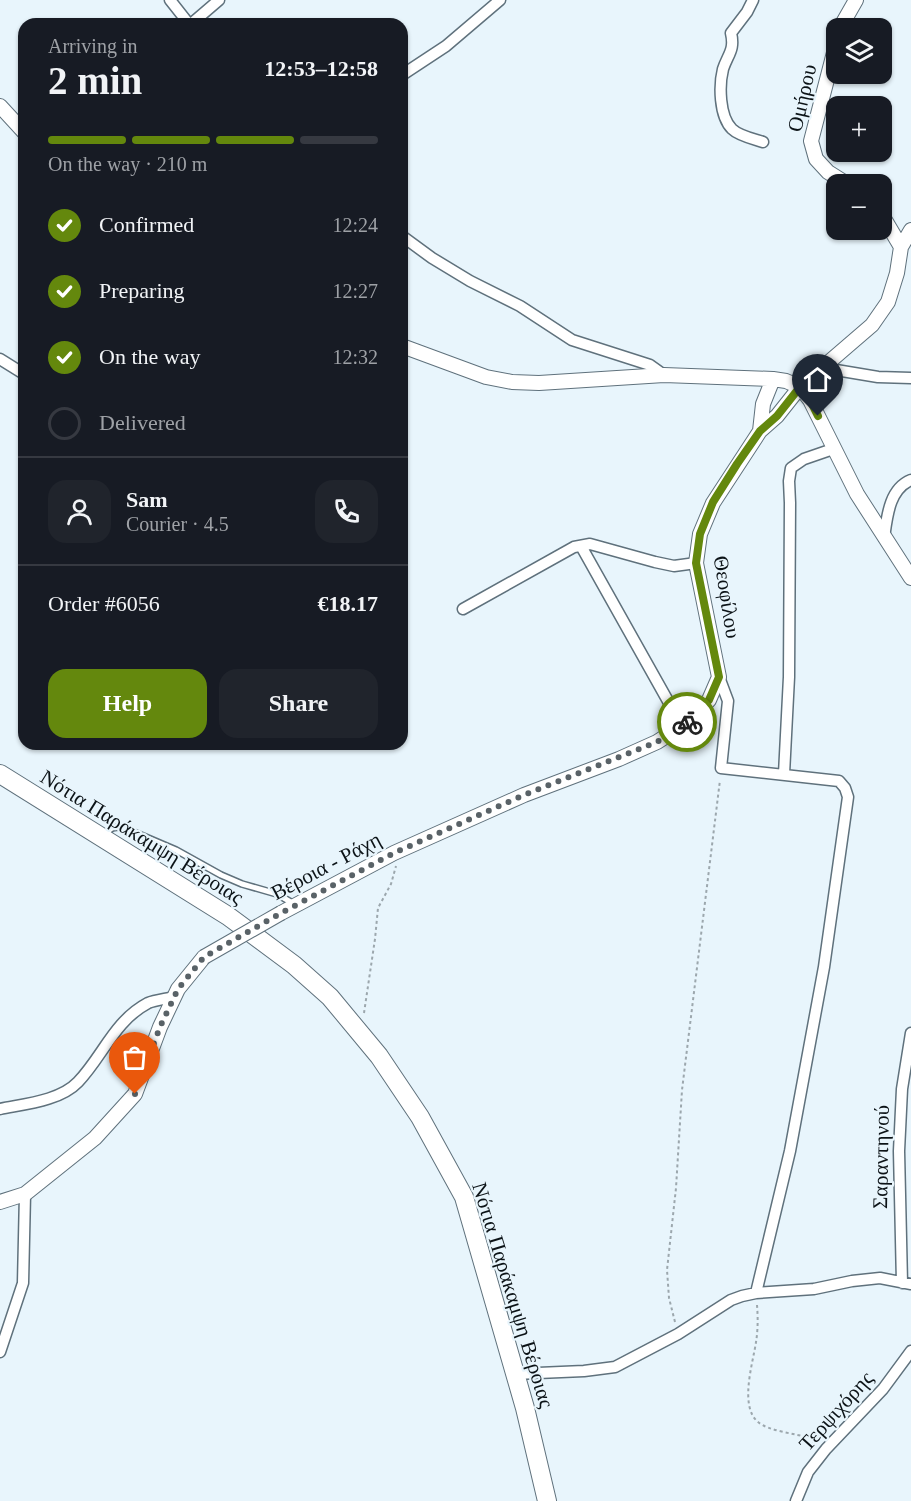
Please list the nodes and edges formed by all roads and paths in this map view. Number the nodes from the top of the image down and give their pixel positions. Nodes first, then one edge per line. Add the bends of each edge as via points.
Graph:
1 (170, 0) edge
2 (219, 0) edge
3 (500, 0) edge
4 (753, 0) edge
5 (856, 0) edge
6 (185, 18) edge
7 (197, 18) edge
8 (846, 18) edge
9 (408, 71) edge
10 (826, 83) edge
11 (0, 106) edge
12 (18, 126) edge
13 (763, 142) dead end
14 (831, 174) edge
15 (911, 230) edge
16 (892, 232) edge
17 (408, 240) edge
18 (901, 247) junction
19 (408, 348) edge
20 (0, 359) edge
21 (824, 368) junction
22 (18, 370) edge
23 (664, 375) junction
24 (911, 378) edge
25 (773, 379) junction
26 (800, 387) junction
27 (760, 431) junction
28 (833, 449) junction
29 (911, 480) edge
30 (884, 538) junction
31 (581, 546) junction
32 (696, 563) junction
33 (911, 578) edge
34 (464, 609) dead end
35 (719, 677) junction
36 (682, 726) junction
37 (721, 768) junction
38 (0, 774) edge
39 (784, 774) junction
40 (103, 839) junction
41 (394, 853) junction
42 (296, 906) junction
43 (174, 997) junction
44 (359, 1031) junction
45 (911, 1033) edge
46 (0, 1109) edge
47 (25, 1194) junction
48 (0, 1202) edge
49 (906, 1283) edge
50 (756, 1293) junction
51 (678, 1334) junction
52 (0, 1352) edge
53 (909, 1359) edge
54 (515, 1374) junction
55 (821, 1455) junction
56 (548, 1501) edge
57 (796, 1501) edge

1 - 6 street
2 - 7 street
3 - 9 street via 446,46
4 - 13 street via 731,33 734,44 723,70 721,104 733,129
5 - 8 street
10 - 14 street, Ομήρου via 811,141 816,159
11 - 12 street
15 - 18 street
16 - 18 street
17 - 23 street via 572,340 650,365
18 - 21 street, Θεοφίλου via 888,302 872,325
19 - 23 street via 486,377 512,382
20 - 22 street
21 - 24 street
21 - 26 street, Θεοφίλου
23 - 25 street
25 - 26 street
25 - 27 street, Θεοφίλου via 763,404
26 - 27 street, Θεοφίλου
26 - 28 street
27 - 32 street, Θεοφίλου via 713,502 700,534
28 - 30 street
28 - 39 street via 791,468
29 - 30 street via 902,483 890,504
30 - 33 street
31 - 32 street via 590,544 674,566
31 - 34 street
31 - 36 street
32 - 35 street, Θεοφίλου
35 - 36 street, Βέροια - Ράχη via 709,700
35 - 37 street via 728,701
36 - 41 street, Βέροια - Ράχη via 647,747 524,795
37 - 39 street
37 - 51 path via 682,1090 667,1270
38 - 40 main road, Νότια Παράκαμψη Βέροιας
39 - 50 street via 839,781 848,797 814,1025 790,1151
40 - 42 lane via 108,830 122,827 176,850 220,875 277,894
40 - 44 main road, Νότια Παράκαμψη Βέροιας via 228,916 294,965 330,997
41 - 42 street, Βέροια - Ράχη
41 - 44 path via 396,872 378,908
42 - 43 street, Βέροια - Ράχη, bridge via 204,957
43 - 46 street via 149,1002 125,1018 77,1083 61,1093
43 - 47 street, Βέροια - Ράχη via 135,1094 95,1138
44 - 54 main road, Νότια Παράκαμψη Βέροιας via 420,1117 464,1197
45 - 49 street, Σαραντηνού via 902,1089 899,1151
47 - 48 street, Βέροια - Ράχη
47 - 52 street via 23,1283
49 - 50 street via 880,1278
50 - 51 street via 731,1300
50 - 55 path via 756,1341 748,1380 750,1411 765,1427 811,1438
51 - 54 street via 615,1367
53 - 55 street, Τερψιχόρης
54 - 56 main road, Νότια Παράκαμψη Βέροιας
55 - 57 street, Τερψιχόρης via 808,1472

